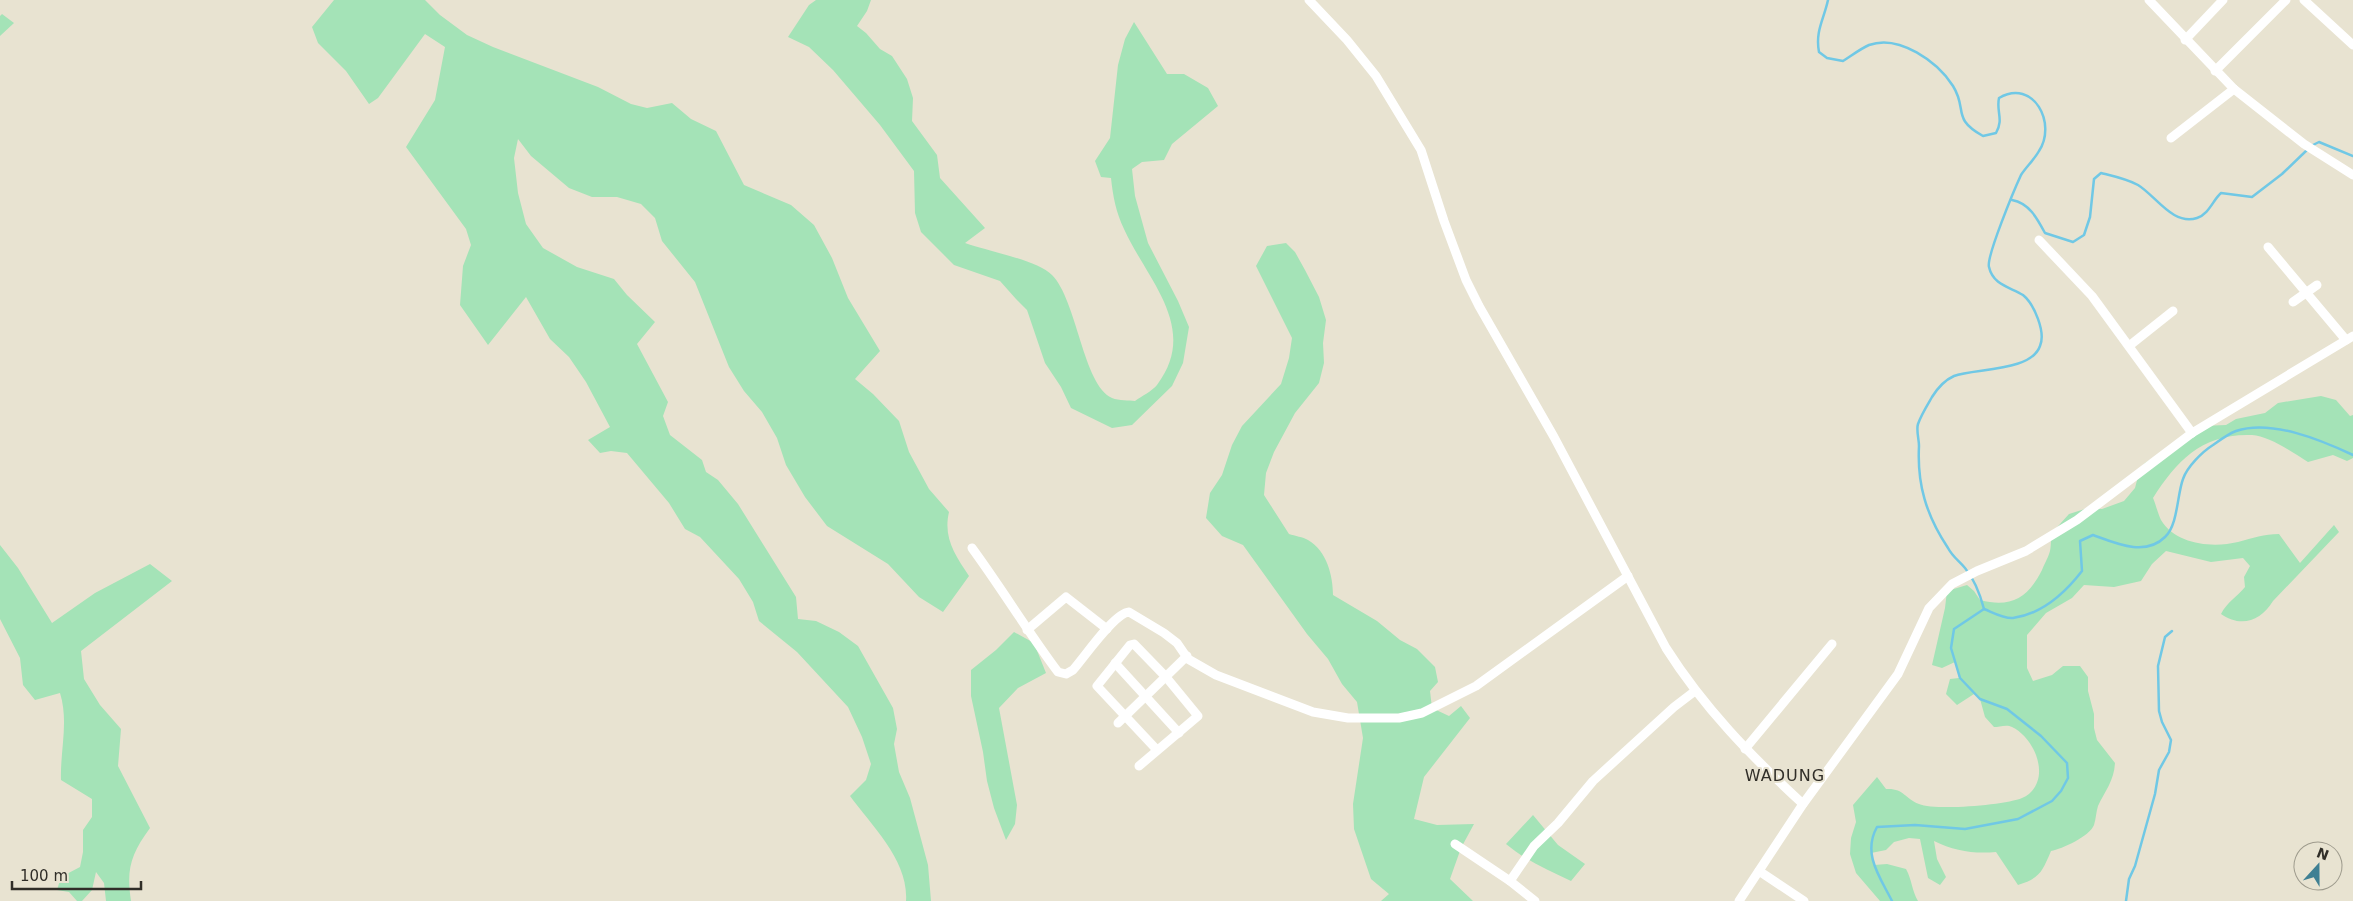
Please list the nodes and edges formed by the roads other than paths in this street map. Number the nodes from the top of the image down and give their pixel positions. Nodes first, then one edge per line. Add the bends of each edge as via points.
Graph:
1 (1309, 0) edge
2 (2149, 0) edge
3 (2223, 0) edge
4 (2286, 0) edge
5 (2304, 0) edge
6 (2185, 40) junction
7 (2353, 45) edge
8 (2215, 71) junction
9 (2234, 89) junction
10 (2171, 138) dead end
11 (2353, 175) edge
12 (2039, 240) dead end
13 (2268, 247) dead end
14 (2317, 285) dead end
15 (2307, 293) junction
16 (2293, 302) dead end
17 (2173, 311) dead end
18 (2350, 338) edge
19 (2129, 346) junction
20 (2192, 433) junction
21 (972, 548) dead end
22 (1628, 576) junction
23 (1107, 629) junction
24 (1027, 630) junction
25 (1832, 644) dead end
26 (1187, 656) junction
27 (1115, 663) junction
28 (1166, 677) junction
29 (1696, 691) junction
30 (1146, 696) junction
31 (1126, 715) junction
32 (1118, 723) dead end
33 (1179, 733) junction
34 (1745, 749) junction
35 (1157, 750) junction
36 (1139, 766) dead end
37 (1803, 804) junction
38 (1455, 844) dead end
39 (1759, 871) junction
40 (1510, 881) junction
41 (1535, 901) edge
42 (1739, 901) edge
43 (1804, 901) edge

1 - 22 street via 1376,76 1421,150 1444,220 1479,306 1524,382
2 - 6 street
3 - 6 street
4 - 8 street
5 - 7 street
6 - 8 street
8 - 9 street
9 - 10 street
9 - 11 street via 2304,144
12 - 19 street via 2092,296
13 - 15 street
14 - 15 street
15 - 16 street
15 - 18 street
17 - 19 street
18 - 20 street
19 - 20 street
20 - 37 street via 2077,520 2026,551 1952,584 1929,608 1898,674
21 - 24 street via 1007,595
22 - 26 street via 1476,686 1422,713 1399,718 1348,718 1313,712 1216,675 1199,667
22 - 29 street via 1666,648
23 - 24 street via 1066,597
23 - 24 street via 1073,670 1062,674
23 - 26 street via 1122,614 1129,612 1164,633
25 - 34 street
26 - 28 street
27 - 28 street via 1134,644
27 - 30 street
27 - 31 street via 1096,686
28 - 30 street
28 - 33 street via 1198,716
29 - 34 street
29 - 40 street via 1593,781 1534,846
30 - 31 street
30 - 33 street
31 - 32 street
31 - 35 street
33 - 35 street
34 - 37 street
35 - 36 street
37 - 39 street
38 - 40 street
39 - 42 street
39 - 43 street
40 - 41 street

